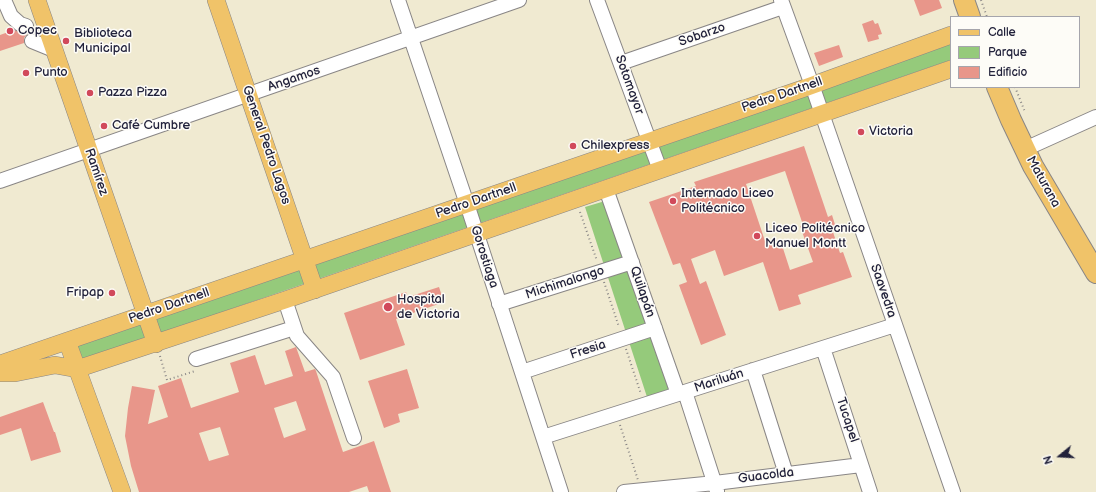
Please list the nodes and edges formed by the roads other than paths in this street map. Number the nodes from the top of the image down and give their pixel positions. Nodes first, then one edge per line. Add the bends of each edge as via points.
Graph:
1 (4, 0) edge
2 (216, 0) edge
3 (398, 0) edge
4 (519, 0) edge
5 (597, 0) edge
6 (964, 0) edge
7 (38, 2) edge
8 (782, 3) edge
9 (970, 16) edge
10 (950, 35) edge
11 (410, 38) junction
12 (32, 41) dead end
13 (54, 50) junction
14 (620, 63) junction
15 (950, 69) edge
16 (812, 85) junction
17 (997, 88) edge
18 (248, 94) junction
19 (822, 114) junction
20 (1096, 117) edge
21 (650, 141) junction
22 (1024, 149) junction
23 (89, 151) junction
24 (660, 170) junction
25 (0, 181) edge
26 (606, 189) junction
27 (466, 204) junction
28 (476, 234) junction
29 (305, 260) junction
30 (632, 262) junction
31 (1096, 273) edge
32 (315, 290) junction
33 (285, 300) junction
34 (499, 304) junction
35 (146, 314) junction
36 (895, 325) junction
37 (294, 328) junction
38 (654, 328) junction
39 (66, 341) junction
40 (156, 344) junction
41 (823, 348) junction
42 (196, 359) road end
43 (100, 362) junction
44 (0, 364) edge
45 (76, 369) junction
46 (753, 370) junction
47 (522, 372) junction
48 (0, 373) edge
49 (681, 393) junction
50 (86, 395) junction
51 (543, 437) junction
52 (354, 438) dead end
53 (861, 465) junction
54 (786, 474) junction
55 (716, 487) edge
56 (114, 492) edge
57 (122, 492) edge
58 (561, 492) edge
59 (624, 492) edge
60 (870, 492) edge
61 (953, 492) edge

1 - 7 street via 11,16 26,26
2 - 18 main road, General Pedro Lagos
3 - 11 street, Gorostiaga
4 - 11 street, Angamos
5 - 14 street, Sotomayor
6 - 9 highway
7 - 13 main road, Ramírez
8 - 14 street, Sobarzo
8 - 16 street, Saavedra
10 - 16 main road, Pedro Dartnell
11 - 18 street, Angamos
11 - 27 street, Gorostiaga
12 - 13 street
13 - 23 main road, Ramírez
14 - 21 street, Sotomayor
15 - 19 main road
16 - 19 street, Saavedra
16 - 21 main road, Pedro Dartnell
17 - 22 highway, Maturana
18 - 23 street, Angamos
18 - 29 main road, General Pedro Lagos
19 - 24 main road
19 - 36 street, Saavedra
20 - 22 street
21 - 24 street, Sotomayor
21 - 27 main road, Pedro Dartnell
22 - 31 highway, Maturana
23 - 25 street, Angamos
23 - 35 main road, Ramírez
24 - 26 main road
26 - 28 main road
26 - 30 street, Quilapán
27 - 28 street, Gorostiaga
27 - 29 main road, Pedro Dartnell
28 - 32 main road
28 - 34 street, Gorostiaga
29 - 32 main road, General Pedro Lagos
29 - 35 main road, Pedro Dartnell
30 - 34 street, Michimalongo
30 - 38 street, Quilapán
32 - 33 main road
33 - 37 street
33 - 40 main road
34 - 47 street, Gorostiaga
35 - 39 main road, Pedro Dartnell
35 - 40 main road, Ramírez
36 - 41 street, Mariluán
36 - 61 street, Saavedra
37 - 42 street
37 - 52 street via 297,336 334,377
38 - 47 street, Fresia
38 - 49 street, Quilapán
39 - 44 main road, Pedro Dartnell
39 - 45 main road
40 - 43 main road
41 - 46 street, Mariluán
41 - 53 street, Tucapel
43 - 45 main road
43 - 50 main road via 89,376
45 - 48 main road via 55,364
45 - 50 main road
45 - 56 main road via 78,398
46 - 49 street, Mariluán
46 - 54 street
47 - 51 street, Gorostiaga
49 - 51 street, Mariluán
49 - 55 street, Quilapán
50 - 57 main road
51 - 58 street, Gorostiaga
53 - 54 street, Guacolda
53 - 60 street, Tucapel
54 - 55 street, Guacolda
55 - 59 street, Guacolda

